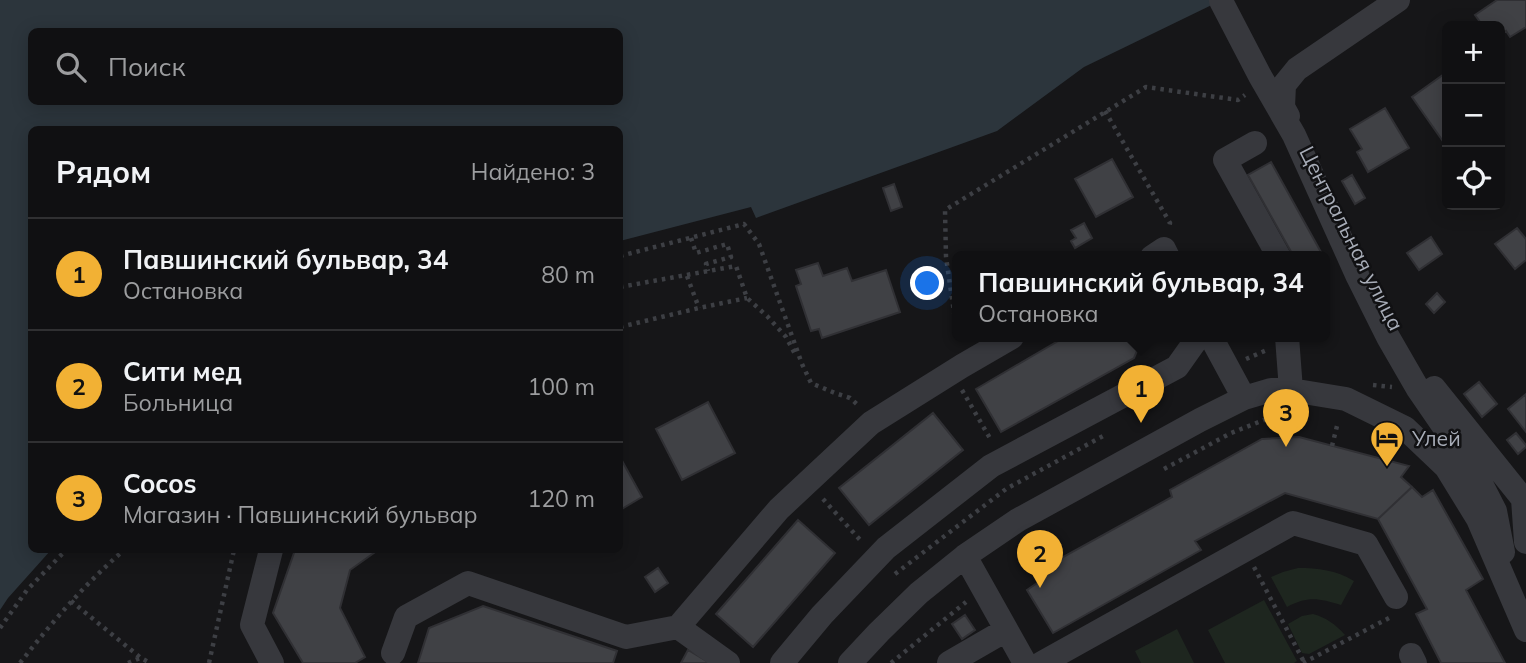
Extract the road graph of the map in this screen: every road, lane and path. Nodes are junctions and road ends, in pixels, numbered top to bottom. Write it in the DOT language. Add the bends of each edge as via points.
graph roads {
  1 [pos="1398,0"];
  2 [pos="1221,1"];
  3 [pos="1250,93"];
  4 [pos="1105,111"];
  5 [pos="1255,143"];
  6 [pos="691,238"];
  7 [pos="1162,251"];
  8 [pos="1276,251"];
  9 [pos="623,255"];
  10 [pos="708,271"];
  11 [pos="687,276"];
  12 [pos="623,287"];
  13 [pos="747,298"];
  14 [pos="952,298"];
  15 [pos="699,308"];
  16 [pos="623,326"];
  17 [pos="1004,342"];
  18 [pos="1193,342"];
  19 [pos="1214,342"];
  20 [pos="1287,342"];
  21 [pos="802,364"];
  22 [pos="952,373"];
  23 [pos="1291,390"];
  24 [pos="1244,398"];
  25 [pos="1301,415"];
  26 [pos="1326,419"];
  27 [pos="1338,422"];
  28 [pos="871,423"];
  29 [pos="1349,426"];
  30 [pos="1332,446"];
  31 [pos="1002,459"];
  32 [pos="1154,474"];
  33 [pos="808,482"];
  34 [pos="1525,499"];
  35 [pos="1526,542"];
  36 [pos="1245,550"];
  37 [pos="63,553"];
  38 [pos="121,553"];
  39 [pos="233,553"];
  40 [pos="270,553"];
  41 [pos="965,556"];
  42 [pos="876,558"];
  43 [pos="983,589"];
  44 [pos="1396,597"];
  45 [pos="71,601"];
  46 [pos="1526,606"];
  47 [pos="678,627"];
  48 [pos="0,628"];
  49 [pos="1006,630"];
  50 [pos="1526,630"];
  51 [pos="393,653"];
  52 [pos="141,658"];
  53 [pos="20,663"];
  54 [pos="128,663"];
  55 [pos="150,663"];
  56 [pos="209,663"];
  57 [pos="272,663"];
  58 [pos="728,663"];
  59 [pos="782,663"];
  60 [pos="850,663"];
  61 [pos="891,663"];
  62 [pos="949,663"];
  63 [pos="1025,663"];
  64 [pos="1042,663"];
  65 [pos="1304,663"];
  1 -- 34 [label="street, Центральная улица" via="1297,69 1284,85 1283,107 1430,383"];
  2 -- 46 [label="street" via="1294,135 1388,337 1495,511 1504,560"];
  3 -- 4 [label="path" via="1238,100 1146,87"];
  4 -- 7 [label="path" via="1170,223"];
  4 -- 14 [label="path" via="945,209"];
  5 -- 8 [label="street" via="1225,160"];
  6 -- 9 [label="path"];
  6 -- 10 [label="path" via="696,253 727,244 731,257 706,264"];
  6 -- 21 [label="path" via="744,224 759,244"];
  10 -- 11 [label="path"];
  10 -- 13 [label="path" via="736,266"];
  11 -- 12 [label="path"];
  11 -- 15 [label="path"];
  13 -- 15 [label="path"];
  13 -- 21 [label="path" via="786,337"];
  15 -- 16 [label="path"];
  17 -- 22 [label="street"];
  18 -- 31 [label="street" via="1177,367"];
  19 -- 24 [label="street"];
  20 -- 23 [label="street"];
  21 -- 28 [label="path" via="811,383 850,398"];
  22 -- 28 [label="street"];
  22 -- 31 [label="path"];
  23 -- 24 [label="street"];
  23 -- 50 [label="street" via="1346,400 1396,423 1446,467 1478,519"];
  24 -- 41 [label="street" via="1067,492"];
  25 -- 32 [label="path" via="1264,420 1231,433"];
  26 -- 27 [label="path"];
  27 -- 29 [label="path"];
  27 -- 30 [label="path"];
  28 -- 33 [label="street"];
  31 -- 42 [label="street"];
  33 -- 42 [label="path"];
  33 -- 47 [label="street" via="779,509"];
  34 -- 35 [label="street"];
  36 -- 44 [label="street" via="1293,523 1366,544"];
  36 -- 64 [label="street"];
  36 -- 65 [label="path"];
  37 -- 48 [label="path" via="27,590"];
  38 -- 45 [label="path"];
  39 -- 56 [label="path"];
  40 -- 57 [label="street" via="252,625"];
  41 -- 43 [label="street"];
  41 -- 60 [label="street" via="919,593"];
  42 -- 59 [label="street"];
  43 -- 49 [label="street"];
  43 -- 61 [label="path"];
  44 -- 65 [label="path" via="1403,611"];
  45 -- 52 [label="path"];
  45 -- 53 [label="path"];
  47 -- 51 [label="street" via="626,637 468,583 406,617"];
  47 -- 58 [label="street"];
  49 -- 62 [label="street"];
  49 -- 63 [label="street"];
  52 -- 54 [label="path"];
  52 -- 55 [label="path"];
}
